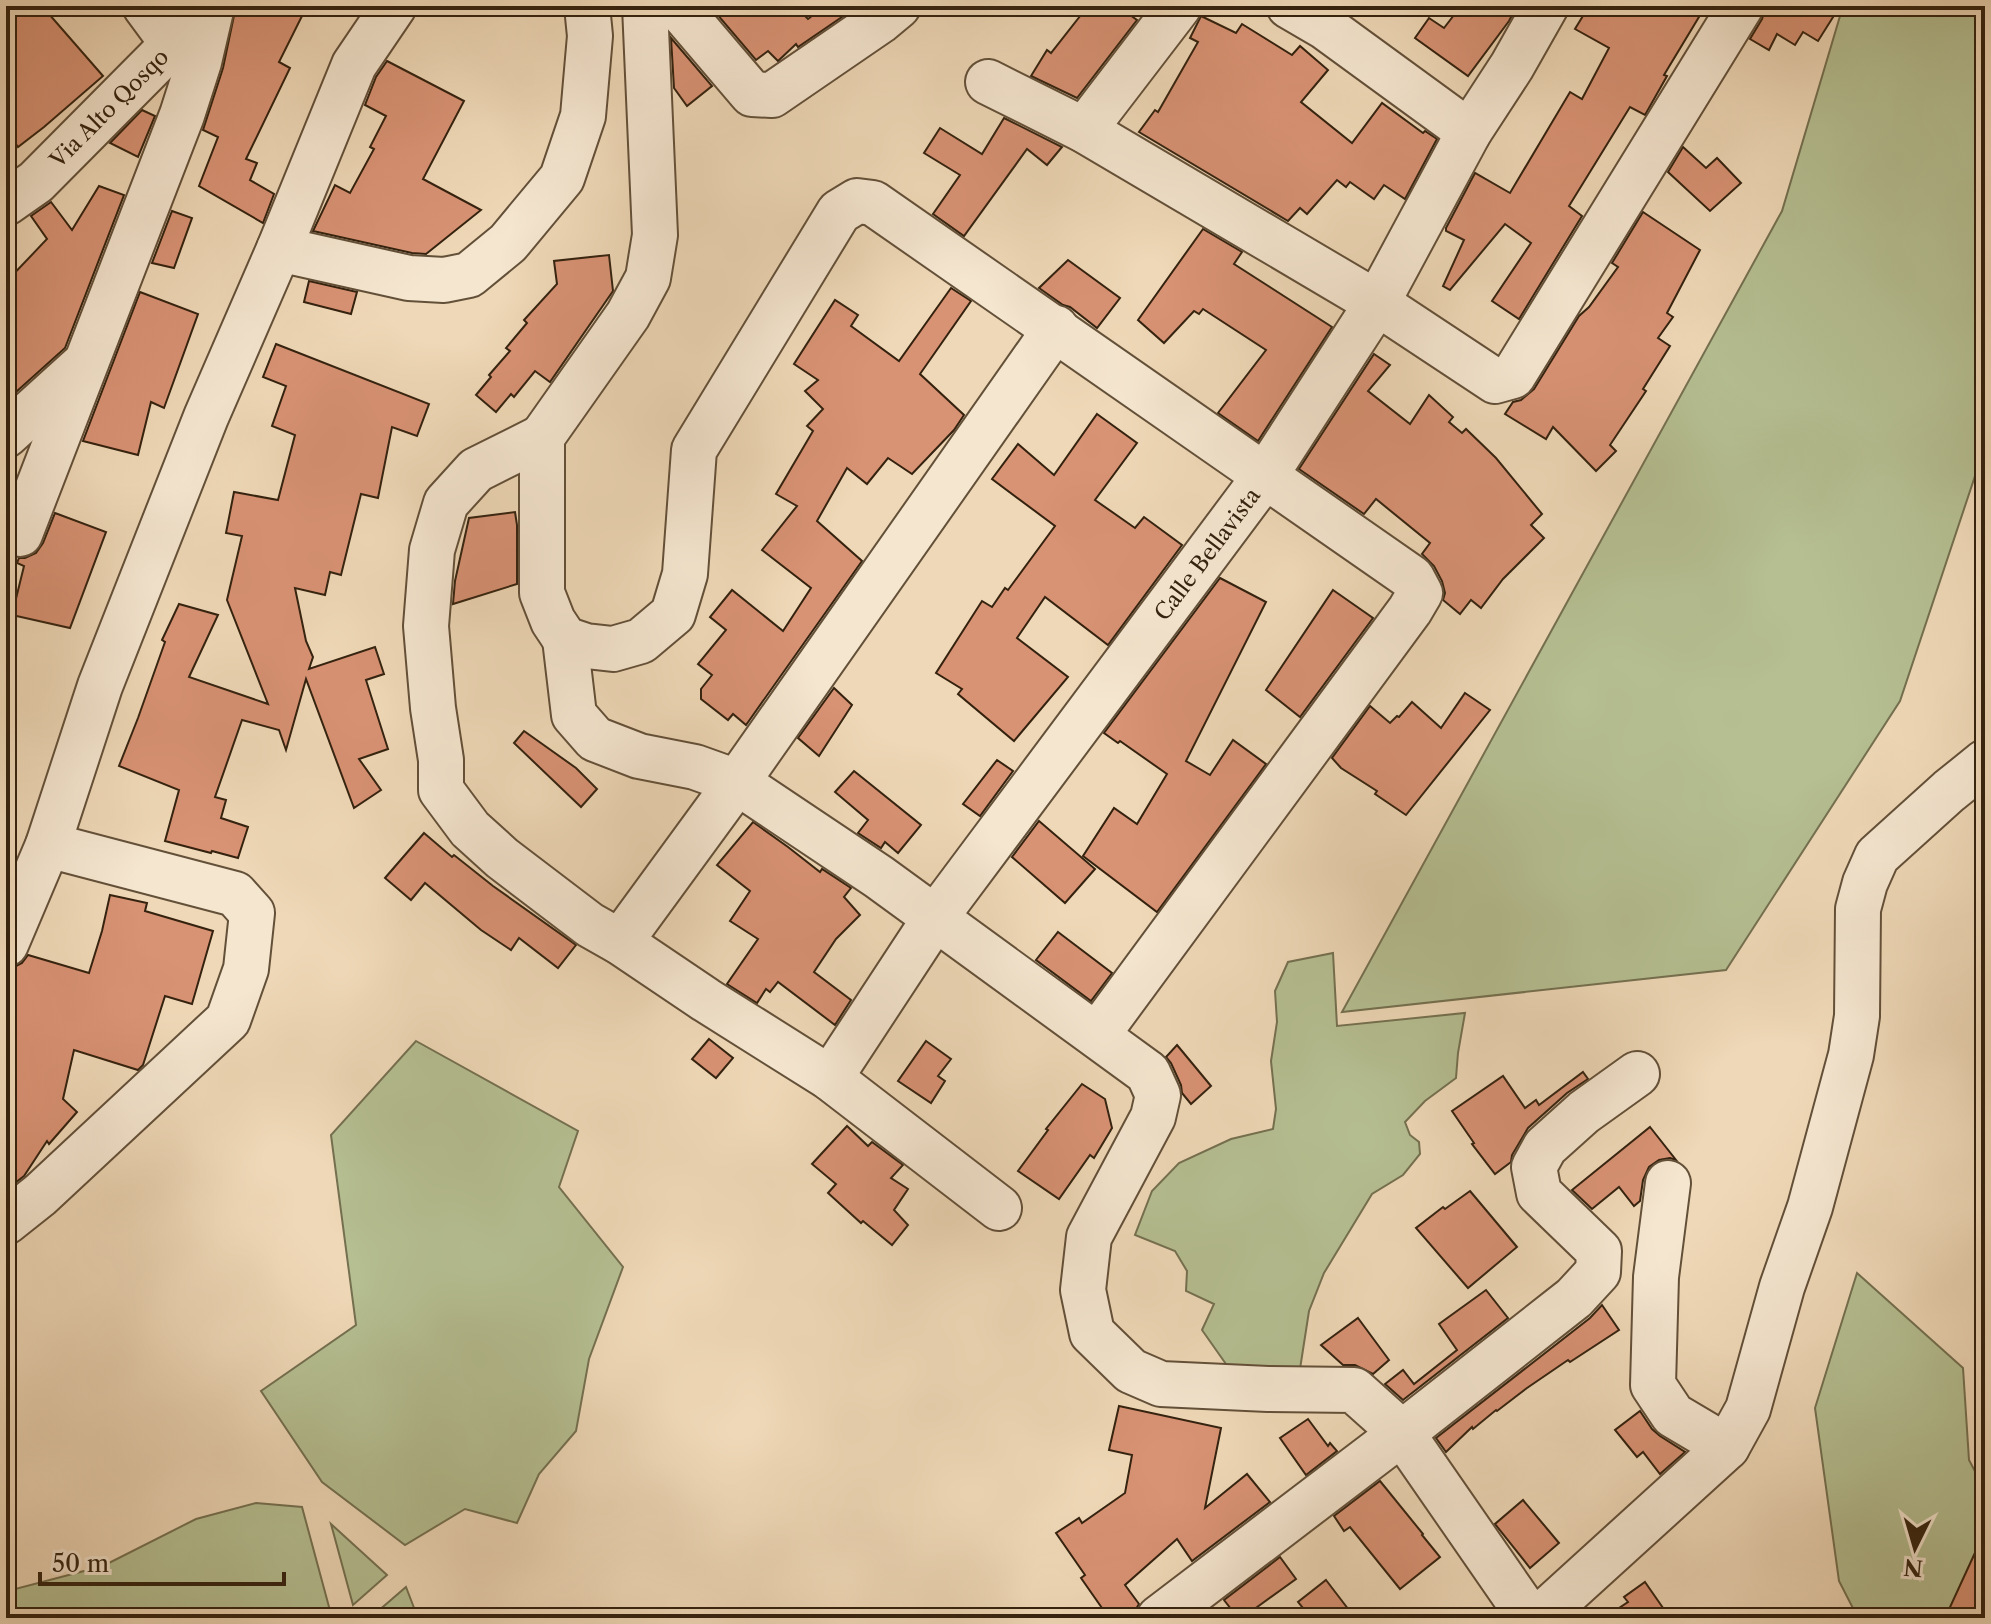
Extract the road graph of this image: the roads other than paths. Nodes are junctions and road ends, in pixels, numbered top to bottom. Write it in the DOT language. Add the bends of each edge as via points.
graph roads {
  1 [pos="145,6"];
  2 [pos="209,6"];
  3 [pos="394,6"];
  4 [pos="587,6"];
  5 [pos="645,6"];
  6 [pos="677,6"];
  7 [pos="898,6"];
  8 [pos="1179,6"];
  9 [pos="1546,6"];
  10 [pos="1741,6"];
  11 [pos="1319,13"];
  12 [pos="173,44"];
  13 [pos="988,82"];
  14 [pos="1084,130"];
  15 [pos="1469,132"];
  16 [pos="6,203"];
  17 [pos="279,249"];
  18 [pos="1377,303"];
  19 [pos="1056,328"];
  20 [pos="89,360"];
  21 [pos="6,435"];
  22 [pos="542,437"];
  23 [pos="1265,476"];
  24 [pos="20,534"];
  25 [pos="565,639"];
  26 [pos="1985,762"];
  27 [pos="737,782"];
  28 [pos="48,845"];
  29 [pos="935,918"];
  30 [pos="620,942"];
  31 [pos="6,944"];
  32 [pos="1097,1035"];
  33 [pos="1637,1074"];
  34 [pos="830,1078"];
  35 [pos="1668,1183"];
  36 [pos="999,1208"];
  37 [pos="6,1222"];
  38 [pos="1402,1433"];
  39 [pos="1727,1447"];
  40 [pos="1159,1618"];
  41 [pos="1530,1618"];
  42 [pos="1539,1618"];
  1 -- 12 [label="street"];
  2 -- 12 [label="street, Via Alto Qosqo"];
  2 -- 20 [label="street" via="182,115"];
  3 -- 17 [label="street" via="354,65"];
  4 -- 17 [label="street" via="590,36 583,116 562,178 508,243 469,275 409,278"];
  5 -- 22 [label="street" via="655,235 648,278"];
  6 -- 7 [label="street" via="752,94 772,95"];
  8 -- 14 [label="street"];
  9 -- 15 [label="street, Calle Bellavista"];
  10 -- 18 [label="street" via="1513,376 1495,381"];
  11 -- 15 [label="street"];
  12 -- 16 [label="street, Via Alto Qosqo" via="36,182"];
  13 -- 14 [label="street"];
  14 -- 18 [label="street"];
  15 -- 18 [label="street, Calle Bellavista"];
  17 -- 28 [label="street" via="100,686"];
  18 -- 23 [label="street, Calle Bellavista"];
  19 -- 23 [label="street"];
  19 -- 25 [label="street" via="873,203 857,201 839,212 694,450 685,574 673,614 641,641 613,649"];
  19 -- 27 [label="street"];
  20 -- 21 [label="street"];
  20 -- 24 [label="street"];
  22 -- 25 [label="street" via="542,593"];
  22 -- 30 [label="street" via="476,470 446,503 432,550 426,626 441,790 470,829 502,858"];
  23 -- 29 [label="street, Calle Bellavista"];
  23 -- 32 [label="street" via="1412,578 1420,593"];
  25 -- 27 [label="street" via="574,715 595,739"];
  26 -- 39 [label="street" via="1877,856 1865,883 1858,909 1857,1016 1851,1055 1748,1409"];
  27 -- 29 [label="street"];
  27 -- 30 [label="street"];
  28 -- 31 [label="street"];
  28 -- 37 [label="street" via="235,894 252,913 251,938 228,1020"];
  29 -- 32 [label="street"];
  29 -- 34 [label="street, Calle Bellavista"];
  30 -- 34 [label="street"];
  32 -- 38 [label="street" via="1148,1073 1158,1095 1153,1117 1089,1237 1083,1290 1092,1333 1131,1371 1161,1384 1354,1390"];
  33 -- 38 [label="street" via="1564,1129 1534,1167 1539,1193 1599,1251 1598,1272 1574,1298"];
  34 -- 36 [label="street"];
  35 -- 39 [label="street" via="1656,1277 1653,1385 1673,1415"];
  38 -- 40 [label="street"];
  38 -- 41 [label="street"];
  39 -- 42 [label="street"];
}
